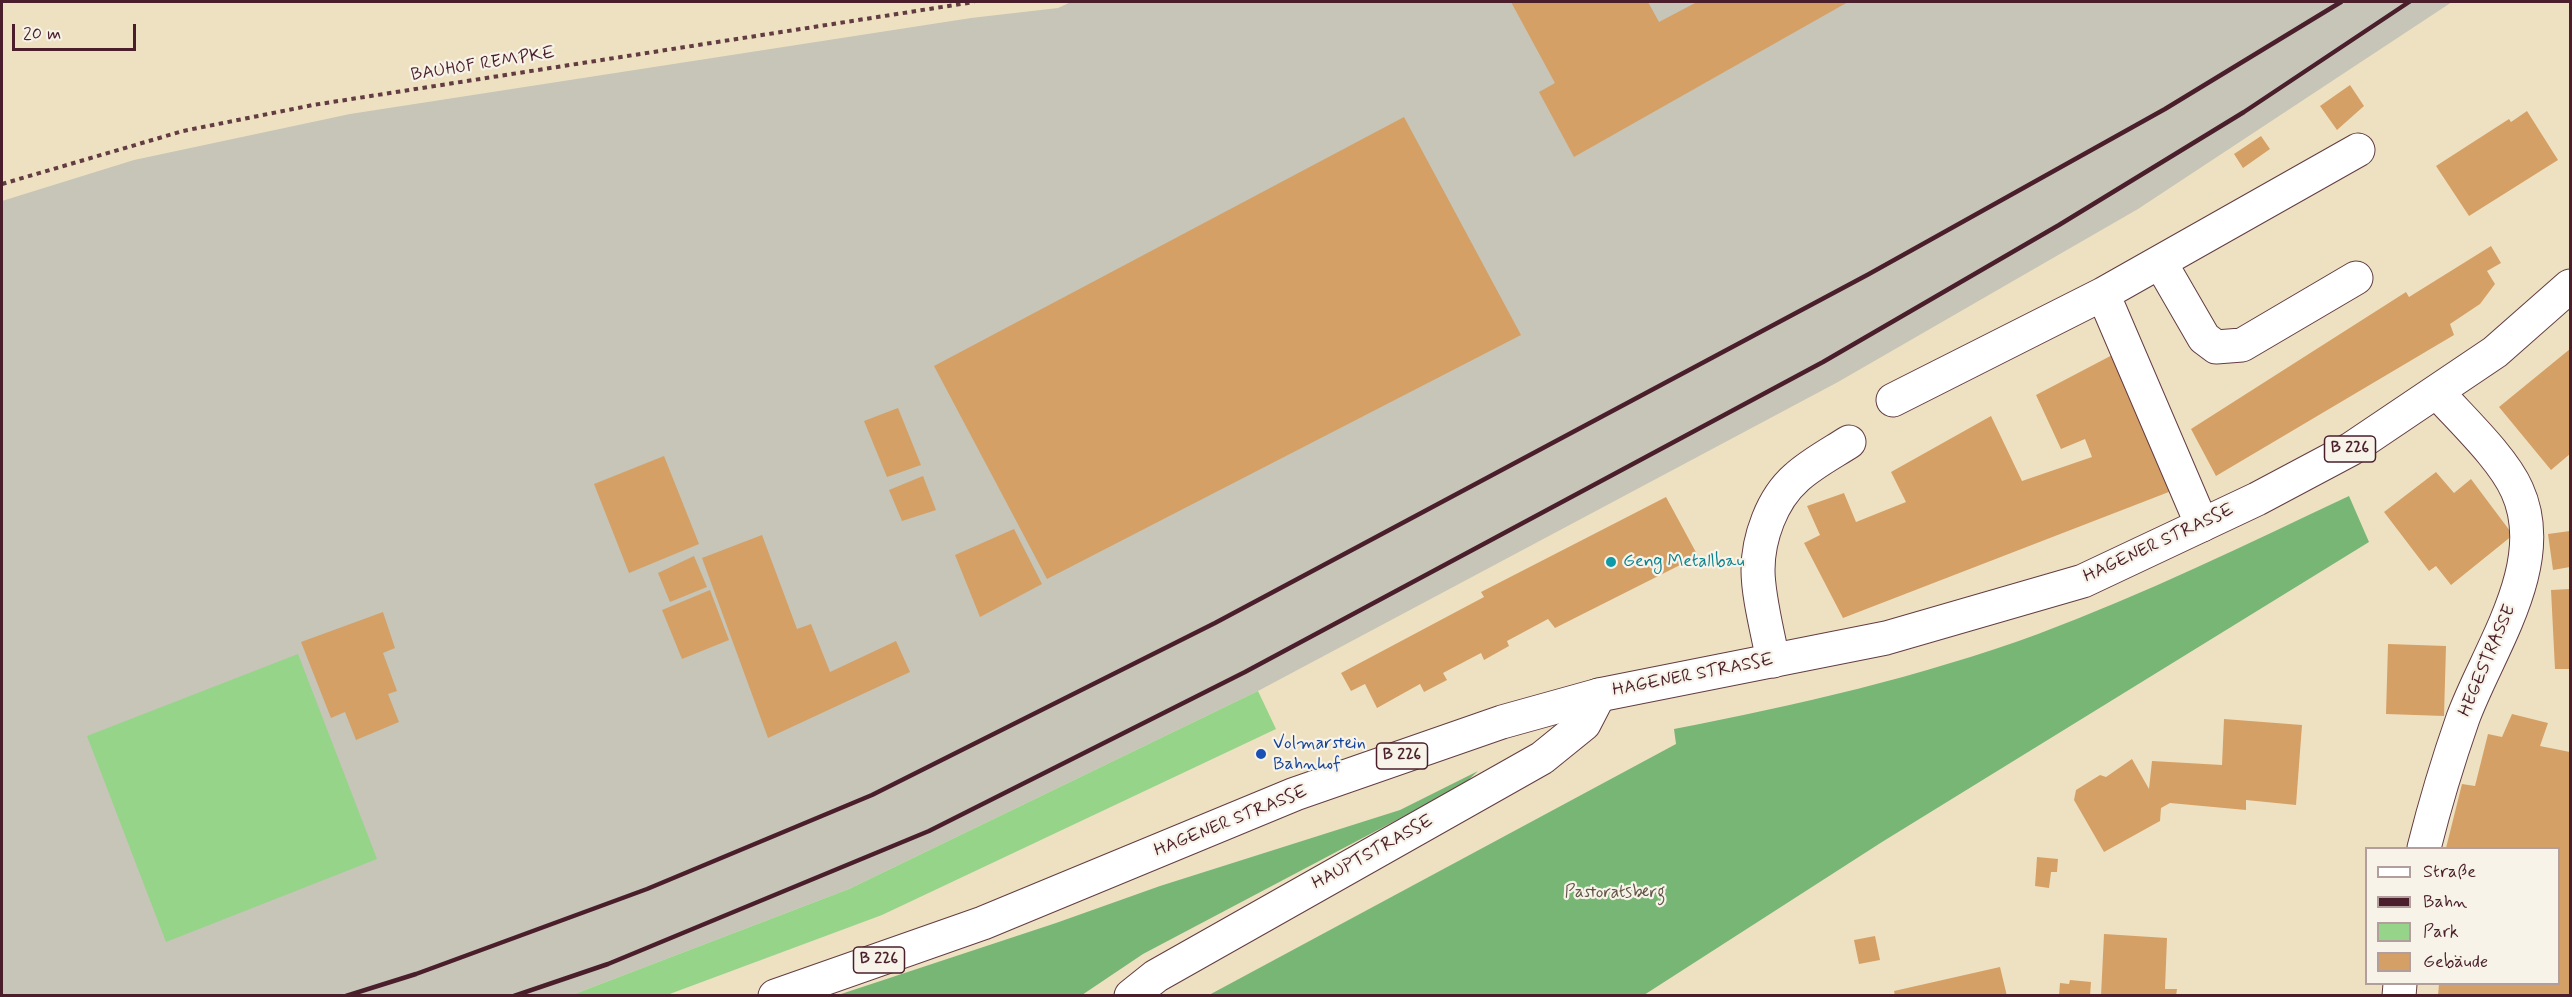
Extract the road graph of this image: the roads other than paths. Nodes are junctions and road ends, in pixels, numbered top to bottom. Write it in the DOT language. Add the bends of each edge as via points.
graph roads {
  1 [pos="2358,150"];
  2 [pos="2160,262"];
  3 [pos="2356,278"];
  4 [pos="2571,286"];
  5 [pos="2103,294"];
  6 [pos="2437,392"];
  7 [pos="1893,400"];
  8 [pos="1849,442"];
  9 [pos="2202,525"];
  10 [pos="1773,661"];
  11 [pos="1599,695"];
  12 [pos="2425,847"];
  13 [pos="775,996"];
  14 [pos="1131,996"];
  1 -- 2 [label="main road"];
  2 -- 3 [label="main road" via="2204,338 2216,347 2242,345"];
  2 -- 5 [label="main road"];
  4 -- 6 [label="main road, HAGENER STRASSE / B 226" via="2494,352"];
  5 -- 7 [label="main road"];
  5 -- 9 [label="main road"];
  6 -- 9 [label="main road, HAGENER STRASSE / B 226" via="2351,449"];
  6 -- 12 [label="main road, HEGESTRASSE" via="2497,460 2517,489 2527,517 2529,539 2512,608 2464,716"];
  8 -- 10 [label="main road" via="1796,478 1782,493 1762,538 1758,570"];
  9 -- 10 [label="main road, HAGENER STRASSE / B 226" via="2083,581 1886,638"];
  10 -- 11 [label="main road, HAGENER STRASSE / B 226"];
  11 -- 13 [label="main road, HAGENER STRASSE / B 226" via="1502,722 1295,794 983,923"];
  11 -- 14 [label="main road, HAUPTSTRASSE" via="1584,724 1542,758 1167,970"];
}
